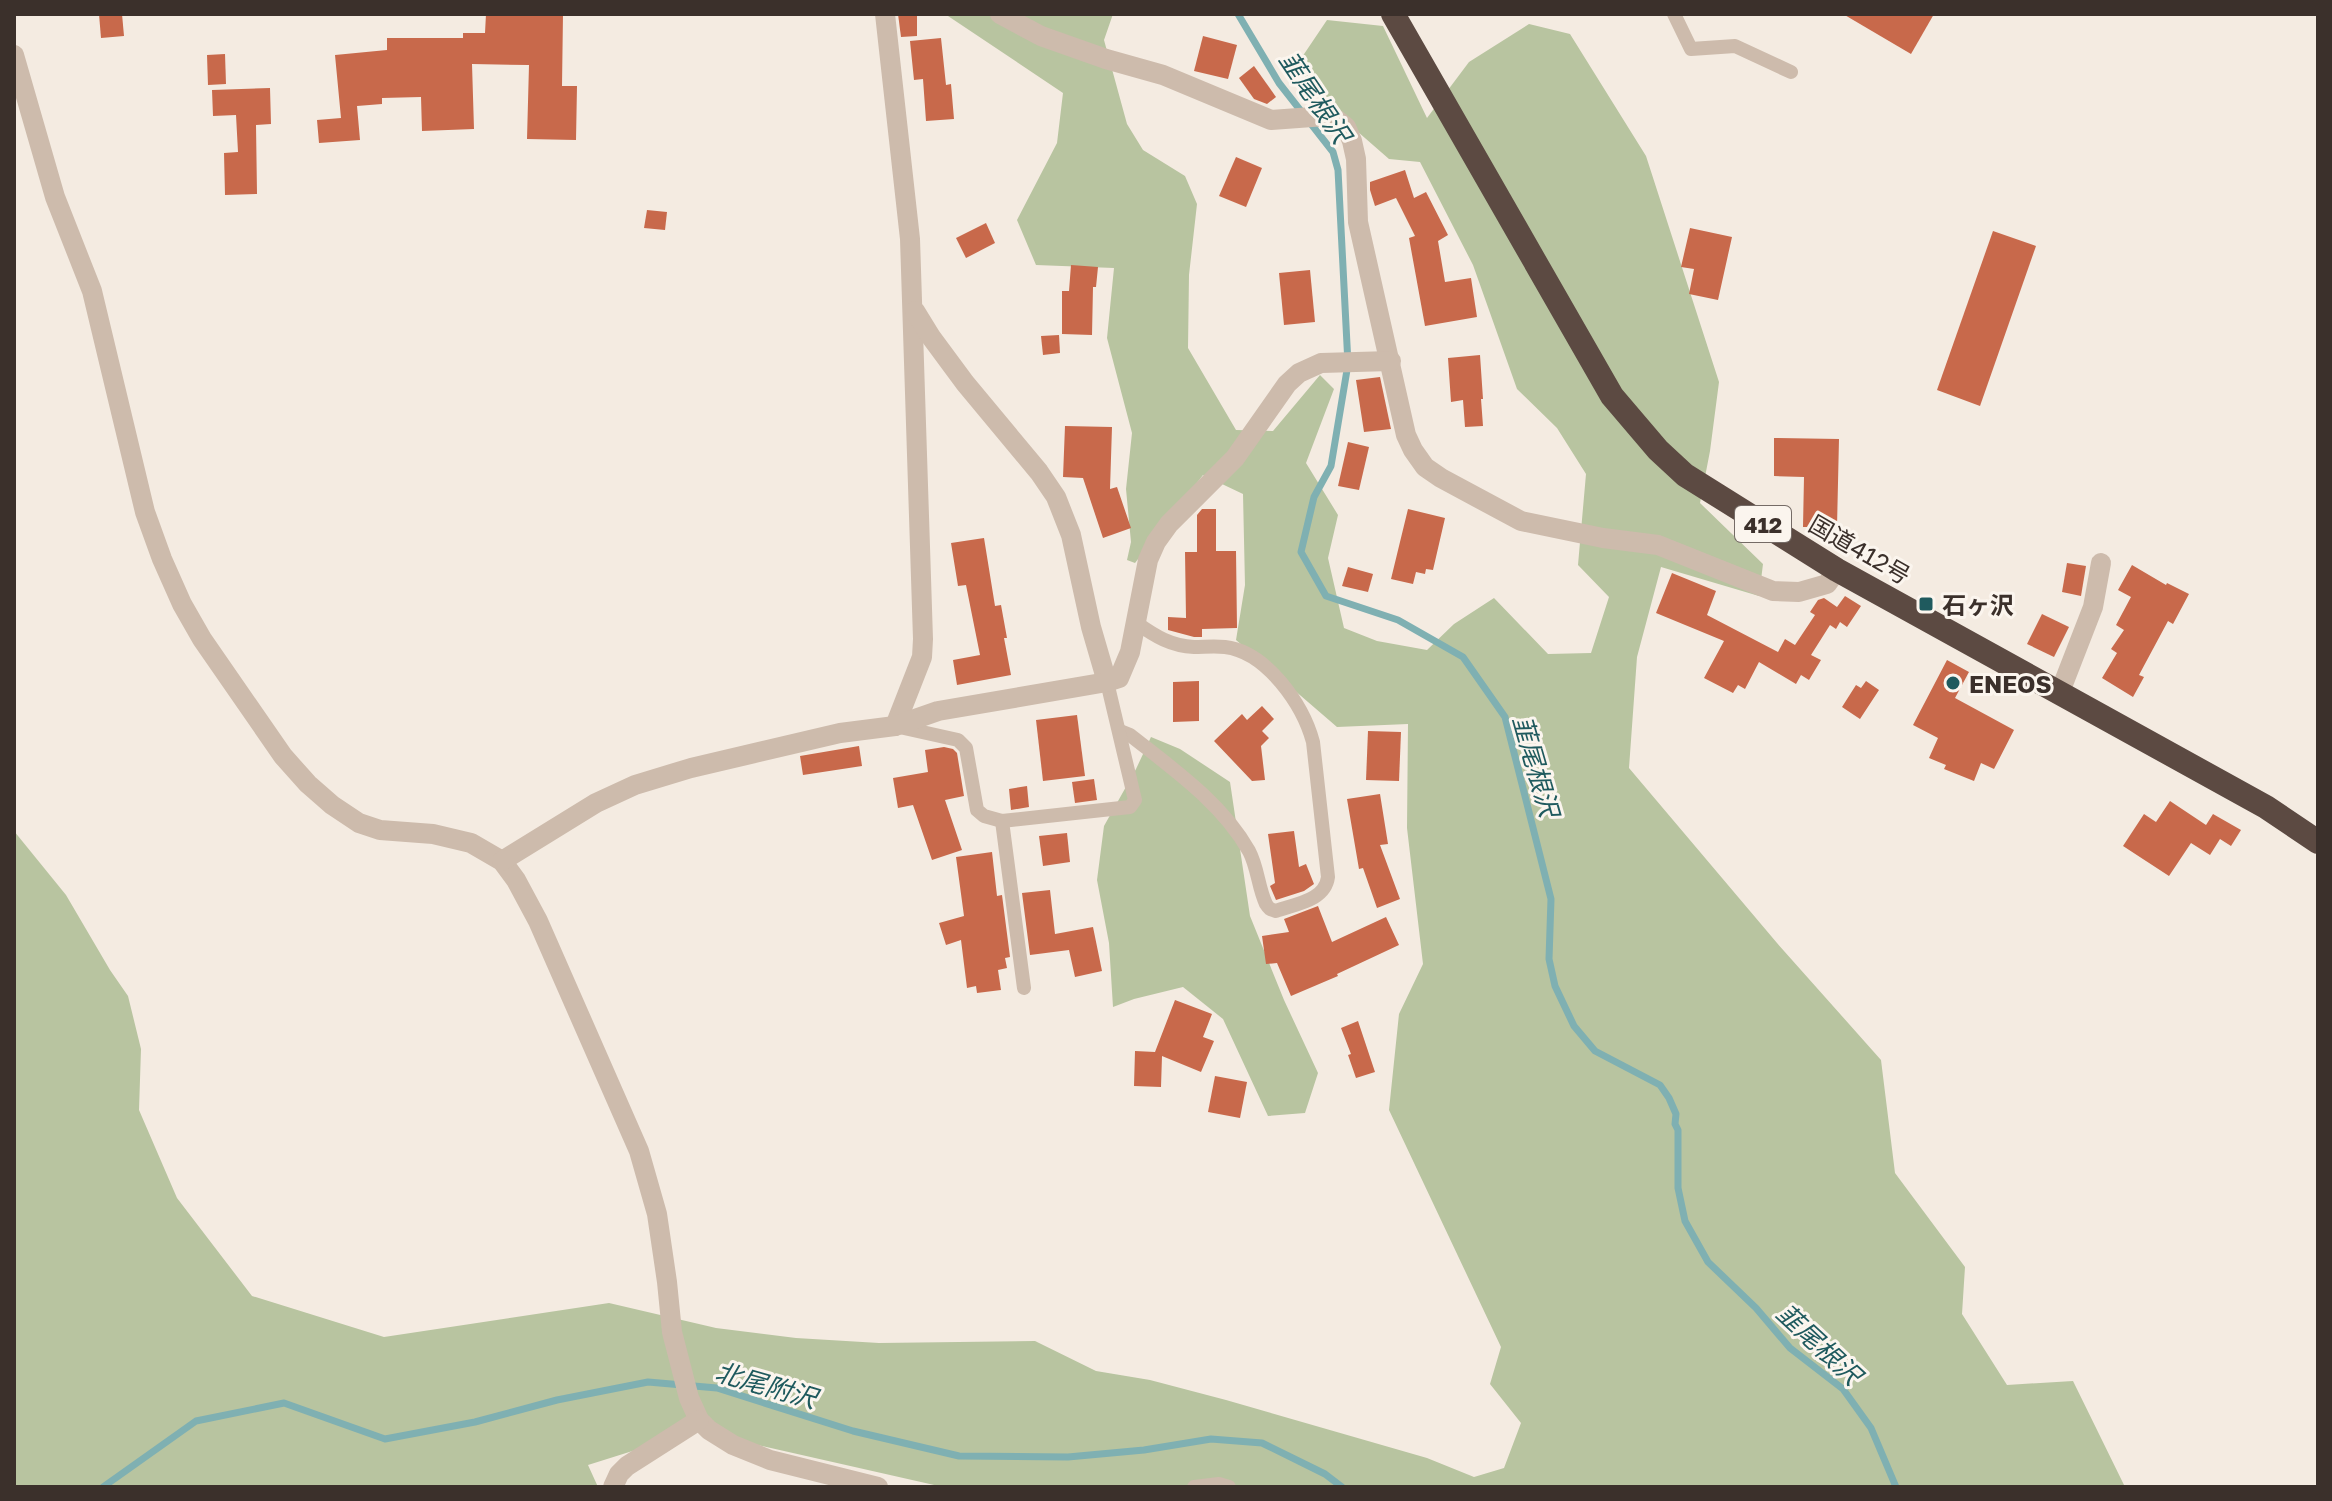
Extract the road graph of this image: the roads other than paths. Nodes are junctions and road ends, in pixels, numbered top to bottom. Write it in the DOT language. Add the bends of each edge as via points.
graph roads {
  1 [pos="885,14"];
  2 [pos="1000,14"];
  3 [pos="1393,14"];
  4 [pos="1674,14"];
  5 [pos="14,55"];
  6 [pos="1791,72"];
  7 [pos="913,308"];
  8 [pos="1391,361"];
  9 [pos="2101,563"];
  10 [pos="1837,570"];
  11 [pos="1138,624"];
  12 [pos="1107,682"];
  13 [pos="2060,692"];
  14 [pos="895,726"];
  15 [pos="1120,731"];
  16 [pos="1002,821"];
  17 [pos="2318,842"];
  18 [pos="502,861"];
  19 [pos="1024,988"];
  20 [pos="699,1420"];
  21 [pos="613,1487"];
  22 [pos="878,1487"];
  23 [pos="1194,1487"];
  24 [pos="1229,1487"];
  1 -- 7 [label="street"];
  2 -- 8 [label="street" via="1041,36 1163,75 1271,120 1326,116 1346,127 1356,159 1358,222"];
  3 -- 10 [label="highway, 国道412号 / 412" via="1612,396 1685,475"];
  4 -- 6 [label="lane" via="1691,49 1735,46"];
  5 -- 18 [label="street" via="55,197 92,291 145,512 202,639 283,756 332,805 380,830 454,838"];
  7 -- 12 [label="street" via="965,383 1039,472 1063,512"];
  7 -- 14 [label="street" via="923,639 922,657"];
  8 -- 10 [label="street" via="1406,435 1425,467 1507,515 1658,545 1773,591 1799,592 1827,584"];
  8 -- 11 [label="street" via="1333,361 1310,367 1287,384 1235,458 1156,542"];
  9 -- 13 [label="street" via="2093,607"];
  10 -- 13 [label="highway, 国道412号 / 412"];
  11 -- 12 [label="street" via="1119,678"];
  11 -- 15 [label="lane" via="1176,645 1236,650 1270,670 1286,690 1307,721 1313,742 1327,886 1316,898 1270,909 1256,865 1234,828 1199,791"];
  12 -- 14 [label="street" via="938,711"];
  12 -- 15 [label="lane"];
  13 -- 17 [label="highway, 国道412号 / 412" via="2266,807"];
  14 -- 16 [label="lane" via="958,740 966,748 977,810"];
  14 -- 18 [label="street" via="746,754 635,785"];
  15 -- 16 [label="lane" via="1135,800 1130,807"];
  16 -- 19 [label="lane"];
  18 -- 20 [label="street" via="538,921 639,1151 657,1214 672,1332"];
  20 -- 21 [label="street" via="627,1466"];
  20 -- 22 [label="street" via="733,1445 770,1460"];
  23 -- 24 [label="lane"];
}
